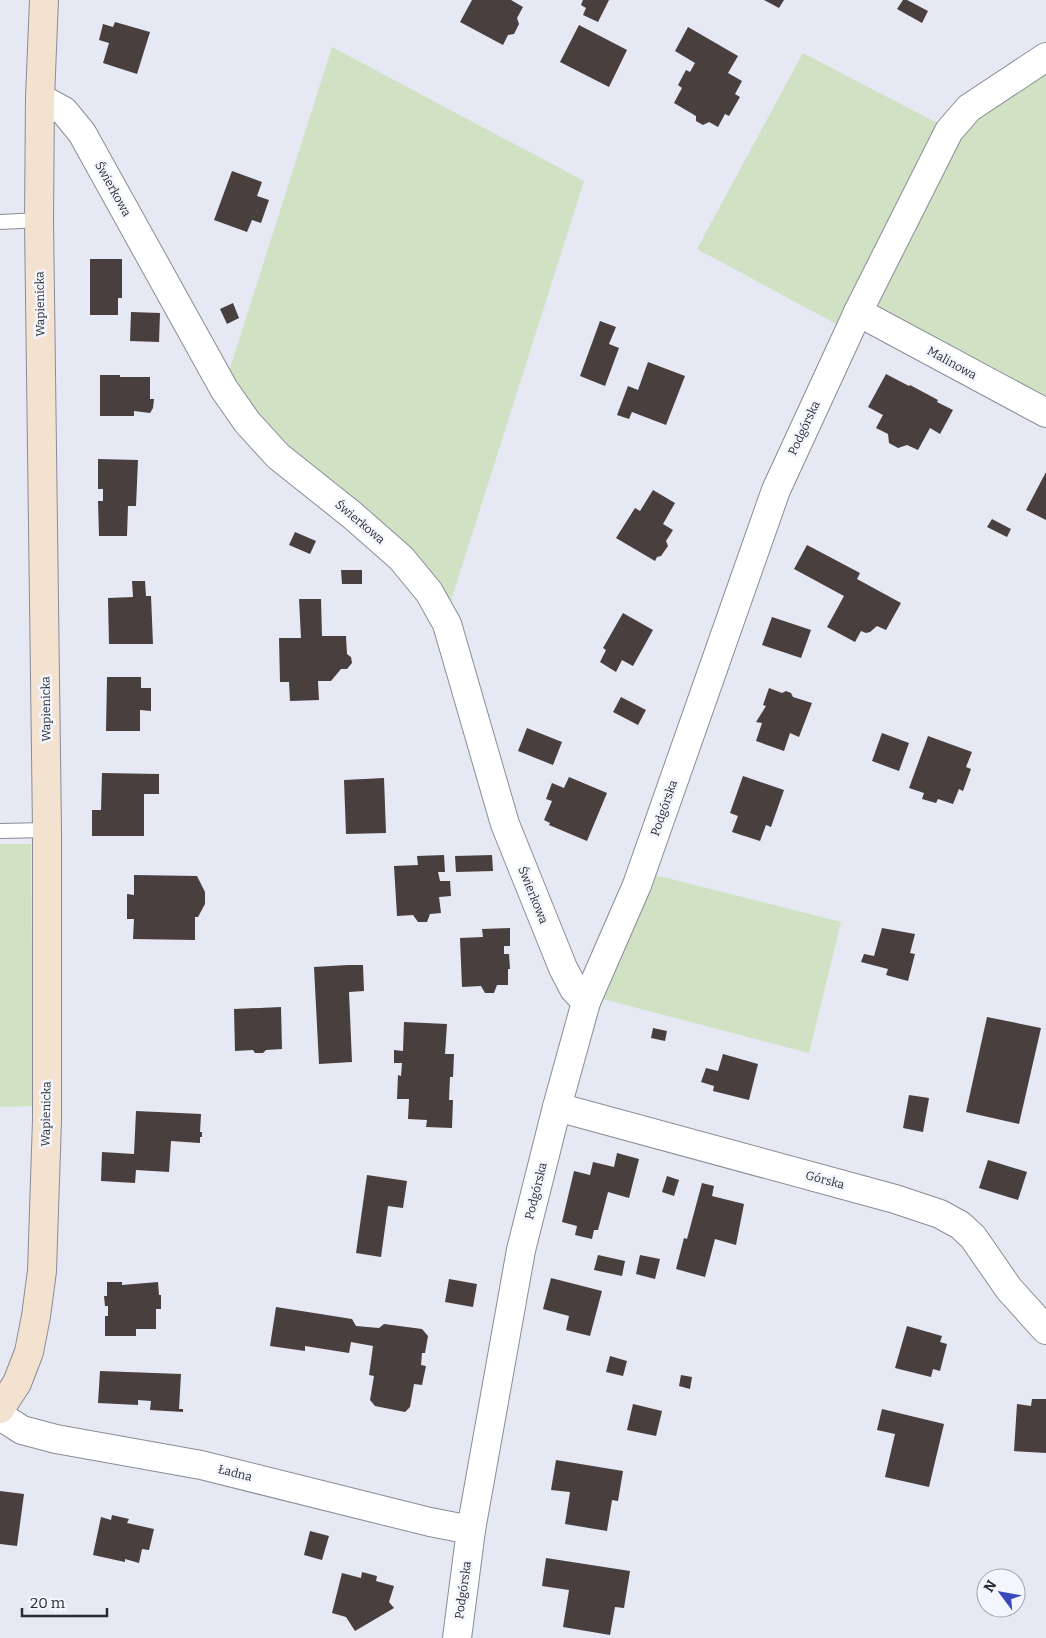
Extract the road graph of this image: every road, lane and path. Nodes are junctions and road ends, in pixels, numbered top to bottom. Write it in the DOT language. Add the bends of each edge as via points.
graph roads {
  1 [pos="44,0"];
  2 [pos="1046,57"];
  3 [pos="40,98"];
  4 [pos="39,220"];
  5 [pos="0,222"];
  6 [pos="858,312"];
  7 [pos="1046,414"];
  8 [pos="47,830"];
  9 [pos="0,831"];
  10 [pos="586,1002"];
  11 [pos="557,1107"];
  12 [pos="1046,1330"];
  13 [pos="0,1409"];
  14 [pos="0,1416"];
  15 [pos="471,1530"];
  16 [pos="457,1638"];
  1 -- 3 [label="street, Wapienicka"];
  2 -- 6 [label="street, Podgórska" via="969,108 949,131"];
  3 -- 4 [label="street, Wapienicka"];
  3 -- 10 [label="street, Świerkowa" via="64,111 82,133 224,389 247,422 278,456 401,558 429,592 447,624 505,824 562,968"];
  4 -- 5 [label="lane"];
  4 -- 8 [label="street, Wapienicka"];
  6 -- 7 [label="street, Malinowa"];
  6 -- 10 [label="street, Podgórska" via="776,490 637,885"];
  8 -- 9 [label="lane"];
  8 -- 13 [label="street, Wapienicka" via="47,1120 42,1271 29,1352 17,1383"];
  10 -- 11 [label="street, Podgórska"];
  11 -- 12 [label="street, Górska" via="940,1214 973,1237 1009,1289"];
  11 -- 15 [label="street, Podgórska" via="521,1250"];
  14 -- 15 [label="street, Ładna" via="22,1430 56,1439 200,1465"];
  15 -- 16 [label="street, Podgórska"];
}
